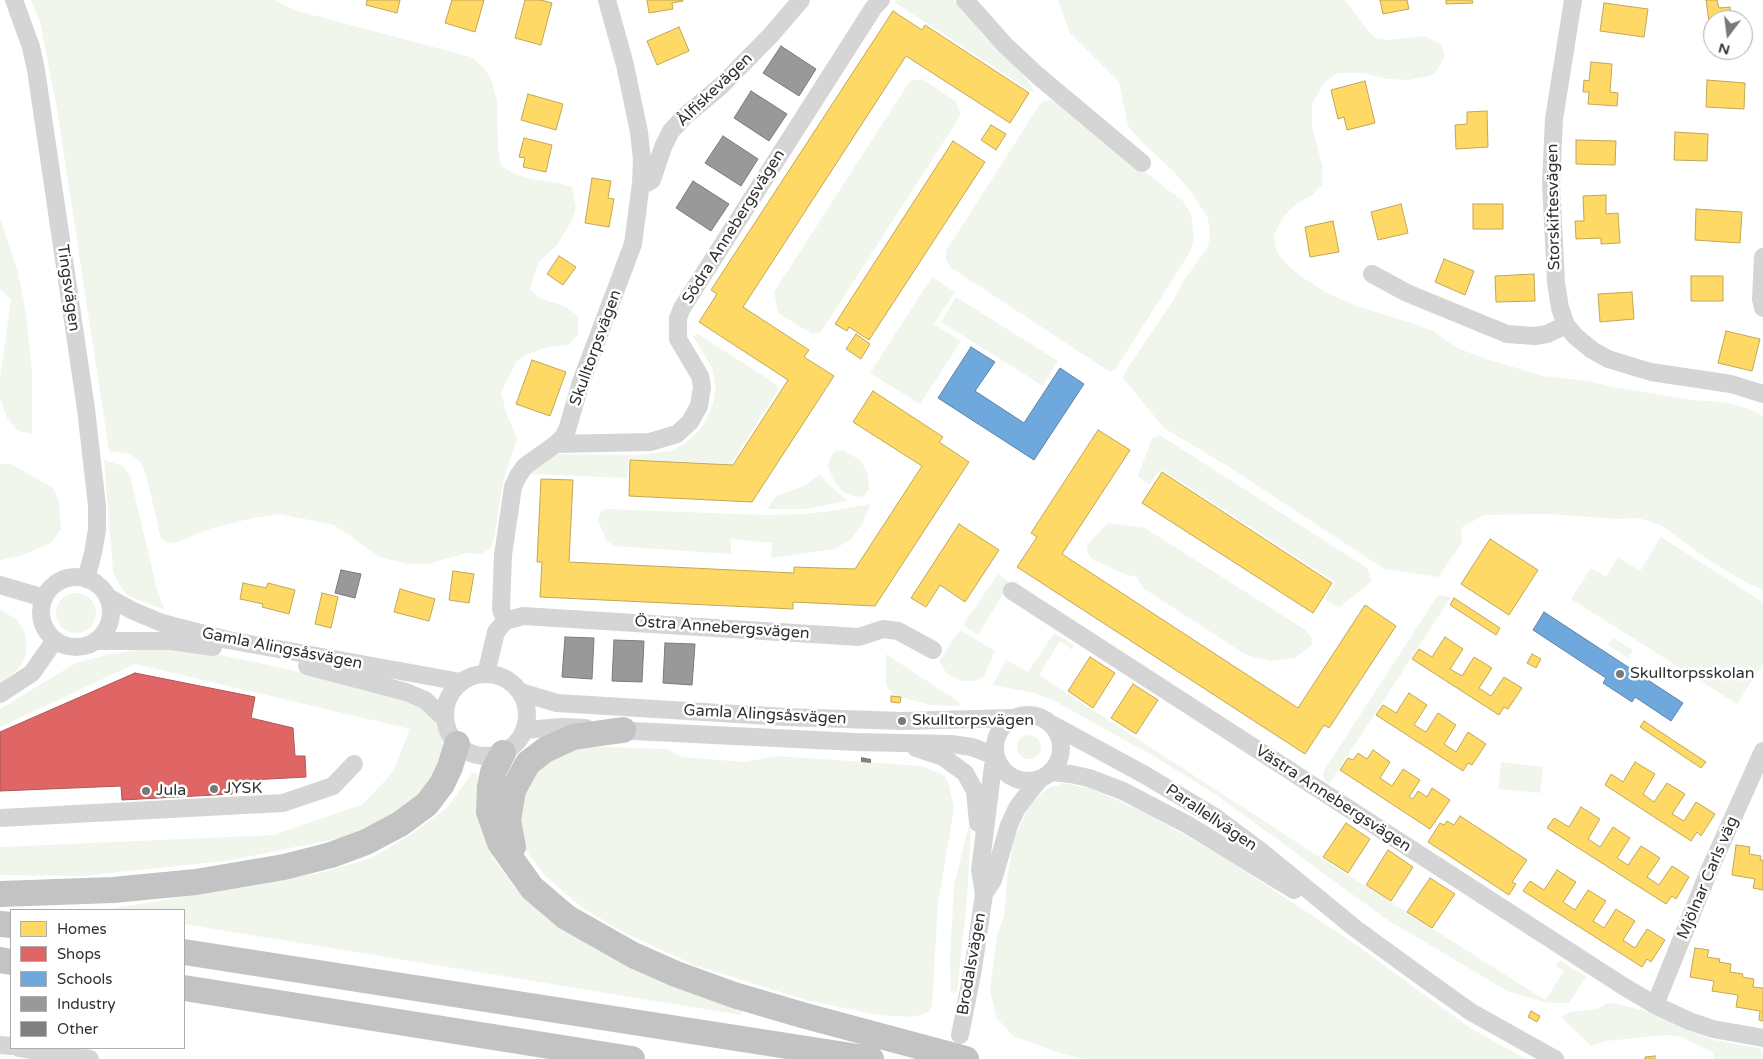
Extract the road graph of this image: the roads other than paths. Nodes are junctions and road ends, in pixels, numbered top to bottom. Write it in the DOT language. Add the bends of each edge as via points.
graph roads {
  1 [pos="14,0"];
  2 [pos="607,0"];
  3 [pos="801,0"];
  4 [pos="881,0"];
  5 [pos="965,0"];
  6 [pos="1573,0"];
  7 [pos="1142,163"];
  8 [pos="641,183"];
  9 [pos="1763,257"];
  10 [pos="1372,274"];
  11 [pos="1763,308"];
  12 [pos="1566,325"];
  13 [pos="1763,394"];
  14 [pos="556,444"];
  15 [pos="86,579"];
  16 [pos="0,586"];
  17 [pos="1012,591"];
  18 [pos="108,597"];
  19 [pos="44,598"];
  20 [pos="505,622"];
  21 [pos="55,640"];
  22 [pos="98,640"];
  23 [pos="932,650"];
  24 [pos="486,674"];
  25 [pos="461,682"];
  26 [pos="520,692"];
  27 [pos="0,694"];
  28 [pos="444,718"];
  29 [pos="1012,718"];
  30 [pos="1053,725"];
  31 [pos="524,730"];
  32 [pos="623,730"];
  33 [pos="880,742"];
  34 [pos="457,744"];
  35 [pos="1763,751"];
  36 [pos="503,752"];
  37 [pos="996,757"];
  38 [pos="354,764"];
  39 [pos="1046,775"];
  40 [pos="0,818"];
  41 [pos="982,854"];
  42 [pos="511,860"];
  43 [pos="0,894"];
  44 [pos="984,894"];
  45 [pos="1356,928"];
  46 [pos="185,952"];
  47 [pos="185,988"];
  48 [pos="1655,1005"];
  49 [pos="444,1029"];
  50 [pos="1763,1038"];
  51 [pos="963,1047"];
  52 [pos="25,1049"];
  53 [pos="90,1059"];
  54 [pos="530,1059"];
  55 [pos="632,1059"];
  56 [pos="871,1059"];
  57 [pos="1554,1059"];
  1 -- 15 [label="street, Tingsvägen" via="36,70 86,410 97,506 93,553"];
  2 -- 8 [label="street, Skulltorpsvägen" via="639,132"];
  3 -- 8 [label="street, Ålfiskevägen" via="721,86 671,131 652,180"];
  4 -- 14 [label="street, Södra Annebergsvägen" via="682,308 678,318 678,339 700,376 702,387 699,406 690,422 677,434 650,442"];
  5 -- 7 [label="street" via="1037,76"];
  6 -- 12 [label="street, Storskiftesvägen" via="1554,119 1551,183 1556,282"];
  8 -- 14 [label="street, Skulltorpsvägen" via="633,244 581,382 567,430"];
  9 -- 11 [label="street"];
  10 -- 12 [label="street" via="1407,293 1507,334 1535,336"];
  12 -- 13 [label="street" via="1592,350 1608,359 1651,372 1731,384"];
  14 -- 20 [label="street, Skulltorpsvägen" via="525,466 513,487 504,555 501,609"];
  15 -- 18 [label="street" via="103,589"];
  15 -- 19 [label="street" via="62,581"];
  16 -- 19 [label="street"];
  17 -- 48 [label="street, Västra Annebergsvägen"];
  18 -- 22 [label="street" via="111,621"];
  18 -- 25 [label="street, Gamla Alingsåsvägen" via="162,623 228,640"];
  19 -- 21 [label="street" via="42,621"];
  20 -- 23 [label="street, Östra Annebergsvägen" via="523,616 859,637 883,628 898,631"];
  20 -- 24 [label="street" via="496,632"];
  21 -- 22 [label="street" via="76,648"];
  21 -- 27 [label="street" via="32,673"];
  22 -- 28 [label="street, Gamla Alingsåsvägen" via="171,641 326,670 406,692 425,700"];
  24 -- 25 [label="street"];
  24 -- 26 [label="street" via="505,679"];
  25 -- 28 [label="street" via="448,698"];
  26 -- 29 [label="street, Gamla Alingsåsvägen" via="557,702 776,717 902,721"];
  26 -- 31 [label="street" via="527,710"];
  28 -- 34 [label="street" via="448,732"];
  29 -- 30 [label="street" via="1032,714"];
  29 -- 37 [label="street" via="998,732 994,746"];
  30 -- 39 [label="street" via="1061,749 1059,760"];
  30 -- 45 [label="street, Parallellvägen" via="1215,817"];
  31 -- 32 [label="street, Gamla Alingsåsvägen" via="563,727"];
  31 -- 36 [label="street" via="516,743"];
  32 -- 33 [label="street, Gamla Alingsåsvägen"];
  32 -- 42 [label="highway" via="573,737 545,750 528,763 513,790 508,820 514,844"];
  33 -- 37 [label="street, Gamla Alingsåsvägen" via="951,744 972,747"];
  33 -- 41 [label="street, Brodalsvägen" via="927,751 965,773 975,792"];
  34 -- 36 [label="street" via="479,756"];
  34 -- 43 [label="highway" via="442,784 427,804 366,842 331,855 284,867 196,882 113,890"];
  35 -- 48 [label="street, Mjölnar Carls väg" via="1709,871"];
  36 -- 42 [label="highway" via="492,772 489,812"];
  37 -- 39 [label="street" via="1003,770 1016,779 1031,781"];
  37 -- 41 [label="street, Brodalsvägen"];
  38 -- 40 [label="street" via="332,786 283,803"];
  39 -- 44 [label="street, Brodalsvägen" via="1029,792 1013,817 993,880"];
  39 -- 45 [label="street, Parallellvägen" via="1071,774 1123,791 1188,825"];
  41 -- 44 [label="street, Brodalsvägen" via="980,870"];
  42 -- 51 [label="highway" via="532,888 566,917 633,955 676,974 802,1015"];
  44 -- 51 [label="street, Brodalsvägen"];
  45 -- 57 [label="street, Parallellvägen" via="1471,1012"];
  46 -- 56 [label="highway"];
  47 -- 49 [label="highway"];
  48 -- 50 [label="street, Västra Annebergsvägen" via="1713,1029"];
  49 -- 54 [label="highway"];
  49 -- 55 [label="highway"];
  52 -- 53 [label="street"];
}
